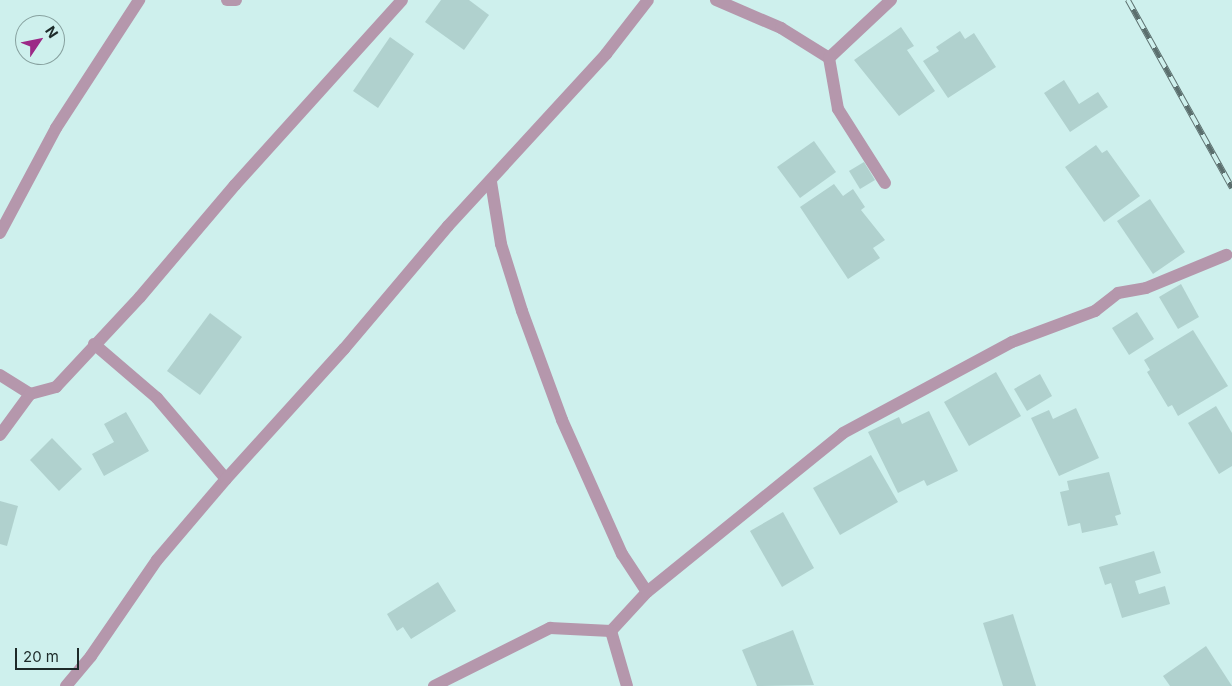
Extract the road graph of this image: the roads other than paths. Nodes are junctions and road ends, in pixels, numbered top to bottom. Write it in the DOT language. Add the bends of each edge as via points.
graph roads {
  1 [pos="139,0"];
  2 [pos="227,0"];
  3 [pos="236,0"];
  4 [pos="402,0"];
  5 [pos="648,0"];
  6 [pos="716,0"];
  7 [pos="891,0"];
  8 [pos="829,58"];
  9 [pos="491,182"];
  10 [pos="885,183"];
  11 [pos="0,233"];
  12 [pos="1226,255"];
  13 [pos="94,344"];
  14 [pos="0,375"];
  15 [pos="30,394"];
  16 [pos="0,435"];
  17 [pos="226,479"];
  18 [pos="647,592"];
  19 [pos="611,631"];
  20 [pos="66,686"];
  21 [pos="434,686"];
  22 [pos="627,686"];
  1 -- 11 [label="street" via="56,128"];
  2 -- 3 [label="street"];
  4 -- 13 [label="street"];
  5 -- 9 [label="street" via="606,54 516,150"];
  6 -- 8 [label="street" via="781,28"];
  7 -- 8 [label="street"];
  8 -- 10 [label="street" via="838,109"];
  9 -- 17 [label="street" via="448,226 344,349"];
  9 -- 18 [label="street" via="501,244 562,420 622,554"];
  12 -- 18 [label="street" via="1146,288 1118,293 1095,311 1012,342 843,433"];
  13 -- 15 [label="street" via="56,387"];
  13 -- 17 [label="street" via="157,398"];
  14 -- 15 [label="street"];
  15 -- 16 [label="street"];
  17 -- 20 [label="street" via="157,560 91,656"];
  18 -- 19 [label="street"];
  19 -- 21 [label="street" via="550,628"];
  19 -- 22 [label="street"];
}
